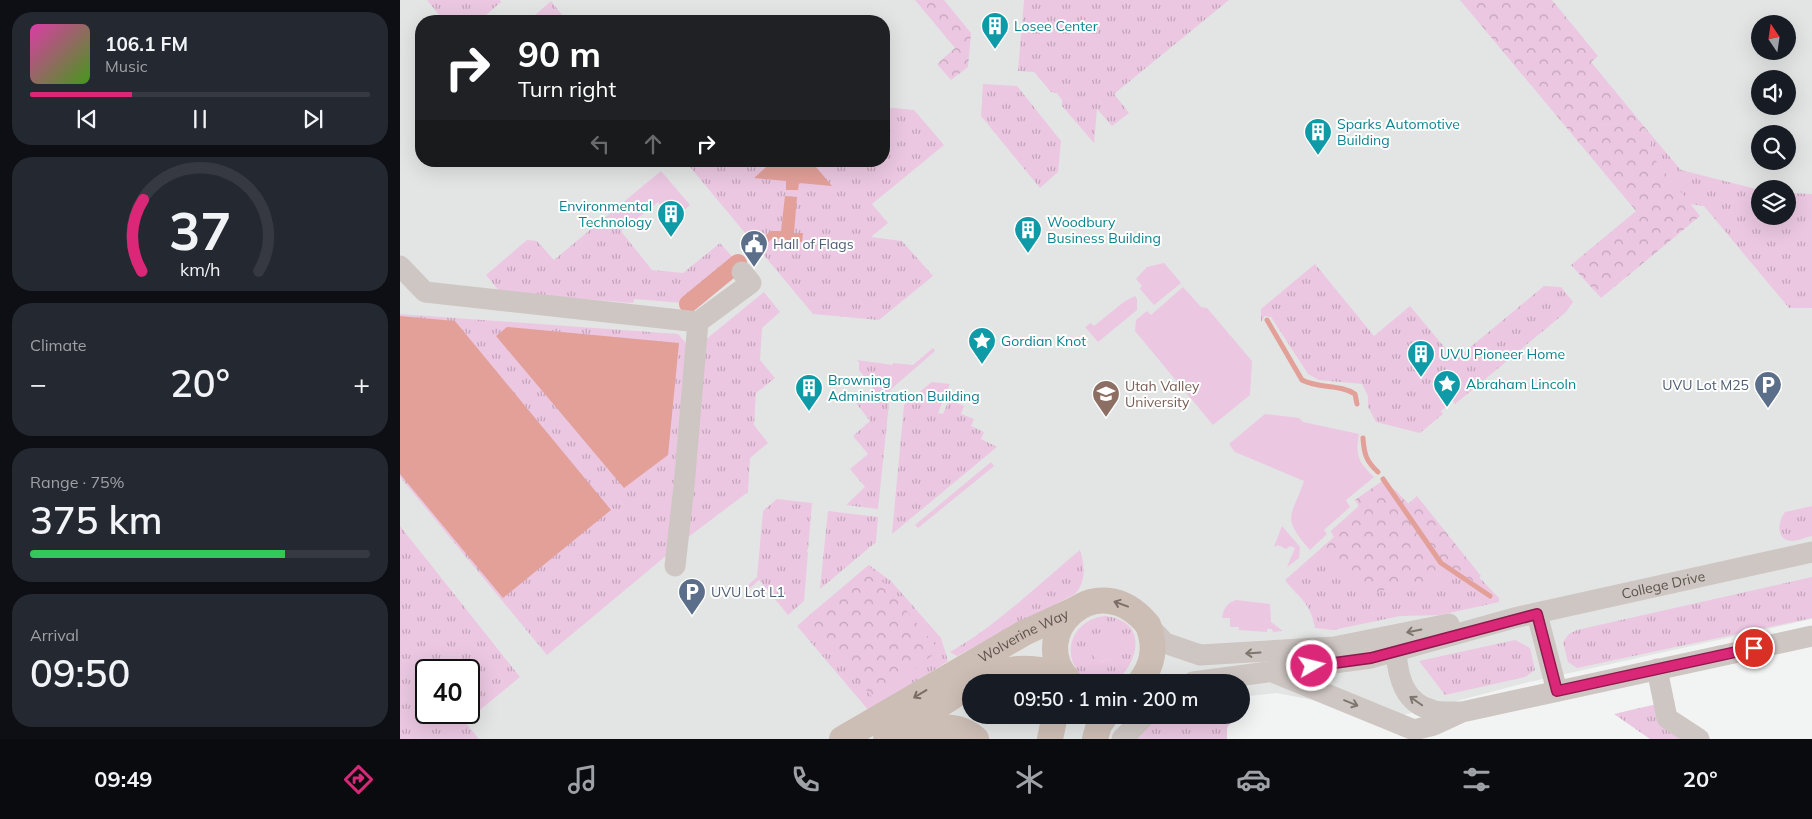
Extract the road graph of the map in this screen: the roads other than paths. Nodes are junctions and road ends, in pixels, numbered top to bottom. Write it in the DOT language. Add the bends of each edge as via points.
graph roads {
  1 [pos="400,266"];
  2 [pos="742,272"];
  3 [pos="698,322"];
  4 [pos="1812,552"];
  5 [pos="675,566"];
  6 [pos="1076,609"];
  7 [pos="1537,614"];
  8 [pos="1514,618"];
  9 [pos="1148,626"];
  10 [pos="1812,636"];
  11 [pos="1396,652"];
  12 [pos="1657,669"];
  13 [pos="1273,672"];
  14 [pos="991,674"];
  15 [pos="1046,674"];
  16 [pos="1063,674"];
  17 [pos="1146,674"];
  18 [pos="1250,675"];
  19 [pos="962,691"];
  20 [pos="1557,691"];
  21 [pos="1462,712"];
  22 [pos="1100,724"];
  23 [pos="1137,724"];
  24 [pos="842,739"];
  25 [pos="886,739"];
  26 [pos="902,739"];
  27 [pos="976,739"];
  28 [pos="1095,739"];
  29 [pos="1122,739"];
  30 [pos="1699,739"];
  1 -- 3 [label="street" via="425,292"];
  2 -- 3 [label="street" via="751,283"];
  3 -- 5 [label="street"];
  4 -- 7 [label="street, College Drive"];
  9 -- 6 [label="main road, Wolverine Way, one-way" via="1137,611 1122,602 1104,599"];
  6 -- 16 [label="main road" via="1057,635 1056,657"];
  6 -- 24 [label="main road, Wolverine Way, one-way" via="1024,633"];
  7 -- 8 [label="street, College Drive"];
  7 -- 20 [label="street"];
  8 -- 9 [label="street, College Drive, one-way" via="1450,624 1334,647 1200,655 1165,643"];
  8 -- 11 [label="street, College Drive"];
  9 -- 17 [label="main road" via="1154,654"];
  10 -- 12 [label="street"];
  11 -- 13 [label="street, College Drive"];
  21 -- 11 [label="street, one-way" via="1432,710 1411,699 1400,682"];
  12 -- 20 [label="street"];
  12 -- 30 [label="street" via="1667,718"];
  13 -- 18 [label="street, College Drive"];
  13 -- 21 [label="street, one-way" via="1414,730"];
  14 -- 15 [label="main road, Wolverine Way" via="1019,667"];
  19 -- 25 [label="main road, Wolverine Way"];
  20 -- 21 [label="street"];
  22 -- 28 [label="main road"];
  23 -- 29 [label="street"];
  26 -- 27 [label="main road" via="942,727 959,729"];
}
